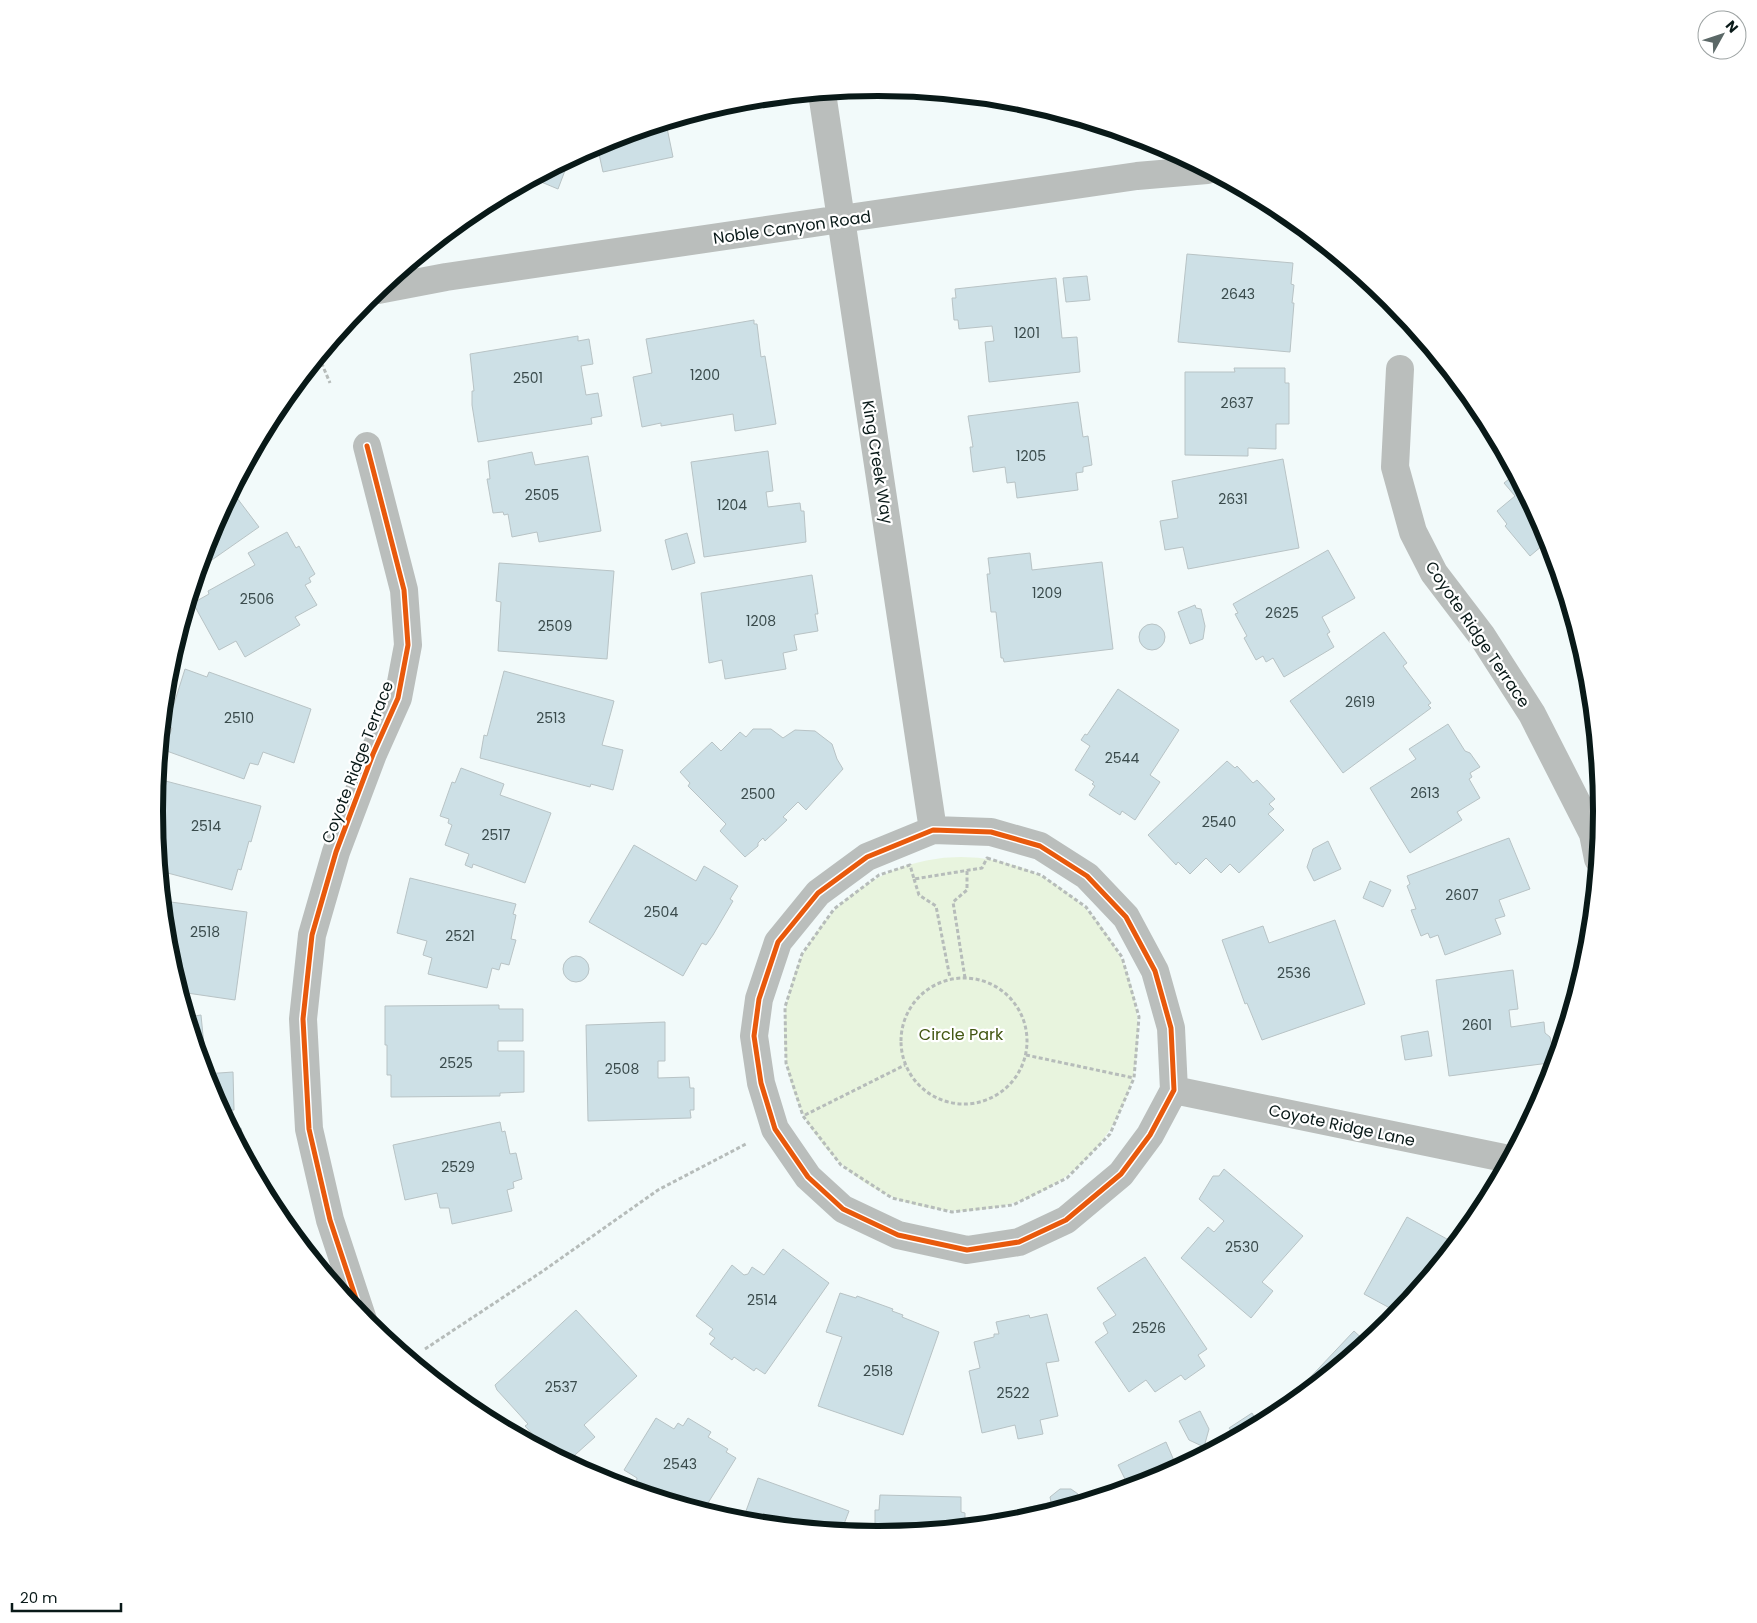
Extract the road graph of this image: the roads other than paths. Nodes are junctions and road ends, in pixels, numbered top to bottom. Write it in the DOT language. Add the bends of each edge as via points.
graph roads {
  1 [pos="823,99"];
  2 [pos="1197,171"];
  3 [pos="841,219"];
  4 [pos="393,287"];
  5 [pos="1400,369"];
  6 [pos="366,446"];
  7 [pos="933,830"];
  8 [pos="1593,834"];
  9 [pos="1174,1090"];
  10 [pos="1504,1159"];
  11 [pos="356,1299"];
  1 -- 3 [label="street, King Creek Way"];
  2 -- 3 [label="street, Noble Canyon Road" via="1138,176"];
  3 -- 4 [label="street, Noble Canyon Road"];
  3 -- 7 [label="street, King Creek Way"];
  5 -- 8 [label="street, Coyote Ridge Terrace" via="1395,467 1413,532 1434,573 1482,636 1532,714"];
  6 -- 11 [label="street, Coyote Ridge Terrace" via="404,590 408,645 398,698 336,852 312,935 303,1019 309,1129 330,1220"];
  7 -- 9 [label="street" via="991,832 1040,846 1086,876 1126,917 1155,972 1171,1028"];
  7 -- 9 [label="street" via="867,857 818,893 778,942 759,999 754,1036 761,1083 775,1129 808,1177 843,1209 898,1235 967,1250 1019,1242 1066,1220 1120,1174 1150,1135"];
  9 -- 10 [label="street, Coyote Ridge Lane"];
}
